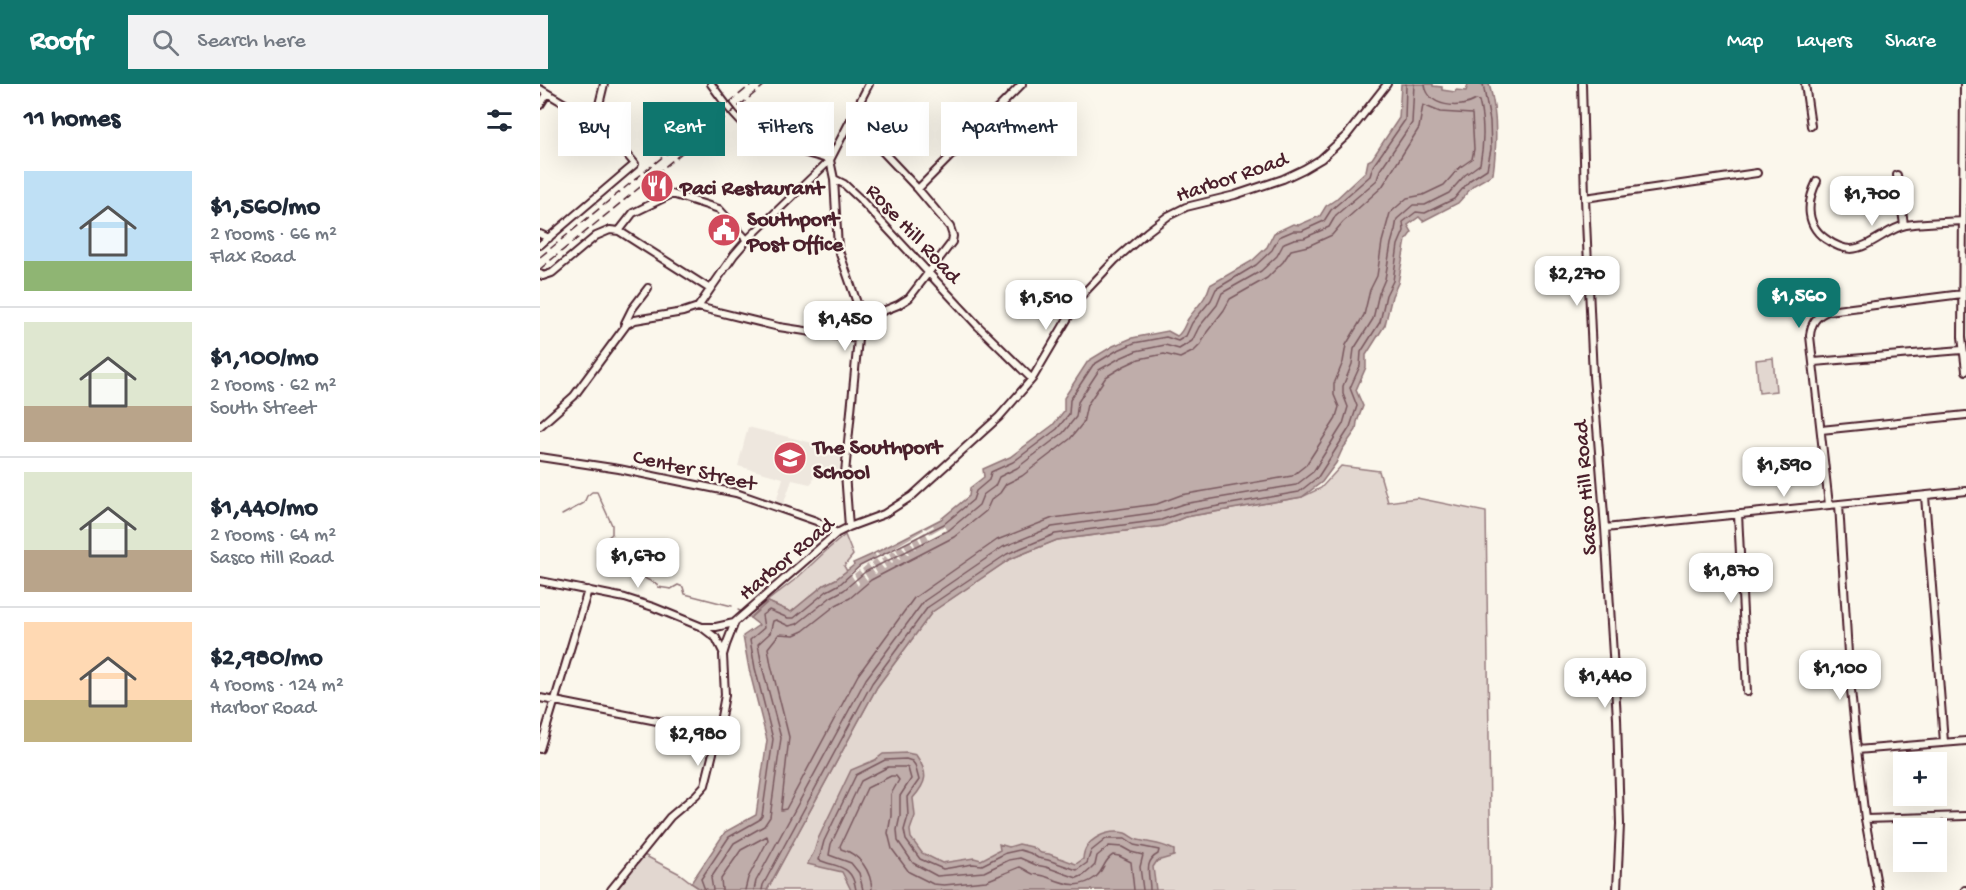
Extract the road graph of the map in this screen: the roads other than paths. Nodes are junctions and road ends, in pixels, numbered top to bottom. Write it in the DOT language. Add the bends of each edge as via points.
graph roads {
  1 [pos="604,84"];
  2 [pos="711,84"];
  3 [pos="869,84"];
  4 [pos="1022,84"];
  5 [pos="1387,84"];
  6 [pos="1582,84"];
  7 [pos="1806,84"];
  8 [pos="1964,84"];
  9 [pos="540,90"];
  10 [pos="547,94"];
  11 [pos="561,102"];
  12 [pos="600,102"];
  13 [pos="860,102"];
  14 [pos="540,105"];
  15 [pos="1811,126"];
  16 [pos="846,130"];
  17 [pos="1965,133"];
  18 [pos="628,156"];
  19 [pos="887,156"];
  20 [pos="830,160"];
  21 [pos="1757,173"];
  22 [pos="1897,174"];
  23 [pos="834,179"];
  24 [pos="1816,181"];
  25 [pos="918,189"];
  26 [pos="1585,198"];
  27 [pos="1962,221"];
  28 [pos="1904,225"];
  29 [pos="619,231"];
  30 [pos="1964,231"];
  31 [pos="540,234"];
  32 [pos="549,238"];
  33 [pos="747,240"];
  34 [pos="540,245"];
  35 [pos="929,273"];
  36 [pos="540,274"];
  37 [pos="648,288"];
  38 [pos="710,289"];
  39 [pos="1962,294"];
  40 [pos="699,307"];
  41 [pos="858,321"];
  42 [pos="627,324"];
  43 [pos="858,339"];
  44 [pos="1962,350"];
  45 [pos="1814,362"];
  46 [pos="1966,371"];
  47 [pos="1032,380"];
  48 [pos="1966,415"];
  49 [pos="540,426"];
  50 [pos="1821,430"];
  51 [pos="540,457"];
  52 [pos="1966,491"];
  53 [pos="1925,496"];
  54 [pos="1839,504"];
  55 [pos="1828,505"];
  56 [pos="1738,514"];
  57 [pos="849,527"];
  58 [pos="1605,528"];
  59 [pos="837,533"];
  60 [pos="540,581"];
  61 [pos="588,590"];
  62 [pos="735,622"];
  63 [pos="702,627"];
  64 [pos="723,655"];
  65 [pos="1747,692"];
  66 [pos="540,698"];
  67 [pos="556,701"];
  68 [pos="718,733"];
  69 [pos="1966,741"];
  70 [pos="1944,742"];
  71 [pos="540,749"];
  72 [pos="1857,750"];
  73 [pos="1966,816"];
  74 [pos="1865,819"];
  75 [pos="611,890"];
  76 [pos="1617,890"];
  77 [pos="1878,890"];
  1 -- 12 [label="street"];
  2 -- 20 [label="street" via="753,132"];
  3 -- 13 [label="street"];
  4 -- 25 [label="street"];
  5 -- 47 [label="street, Harbor Road" via="1347,135 1321,159 1274,182 1186,207 1147,232 1081,296"];
  6 -- 26 [label="street, Sasco Hill Road"];
  7 -- 15 [label="street"];
  8 -- 17 [label="street"];
  9 -- 10 [label="street"];
  10 -- 11 [label="street"];
  10 -- 14 [label="street"];
  16 -- 20 [label="street"];
  17 -- 27 [label="street"];
  18 -- 32 [label="street" via="635,164"];
  19 -- 25 [label="street"];
  20 -- 23 [label="street, Rose Hill Road"];
  20 -- 33 [label="street"];
  21 -- 26 [label="street"];
  22 -- 28 [label="street"];
  23 -- 35 [label="street, Rose Hill Road" via="859,198"];
  23 -- 41 [label="street" via="838,248 855,296"];
  24 -- 28 [label="street" via="1808,211 1812,226 1834,245 1851,249"];
  25 -- 35 [label="street" via="953,233 952,242"];
  26 -- 58 [label="street, Sasco Hill Road"];
  27 -- 28 [label="street"];
  27 -- 30 [label="street"];
  29 -- 33 [label="street" via="633,213 672,194 719,209"];
  29 -- 36 [label="street" via="596,236 552,273"];
  29 -- 38 [label="street"];
  30 -- 39 [label="street"];
  31 -- 32 [label="street"];
  32 -- 34 [label="street"];
  33 -- 38 [label="street"];
  35 -- 41 [label="street" via="909,298"];
  35 -- 47 [label="street, Rose Hill Road"];
  37 -- 42 [label="street"];
  38 -- 40 [label="street"];
  39 -- 44 [label="street"];
  39 -- 45 [label="street" via="1821,314 1810,330"];
  40 -- 42 [label="street"];
  40 -- 43 [label="street" via="779,327"];
  41 -- 43 [label="street"];
  42 -- 49 [label="street" via="574,396"];
  43 -- 57 [label="street" via="845,473"];
  44 -- 45 [label="street"];
  44 -- 46 [label="street"];
  45 -- 50 [label="street"];
  47 -- 57 [label="street, Harbor Road" via="999,417 912,496 884,514"];
  48 -- 50 [label="street"];
  50 -- 55 [label="street"];
  51 -- 59 [label="street, Center Street" via="736,493 816,521"];
  52 -- 53 [label="street"];
  53 -- 54 [label="street"];
  53 -- 70 [label="street"];
  54 -- 55 [label="street"];
  54 -- 72 [label="street"];
  55 -- 56 [label="street"];
  56 -- 58 [label="street"];
  56 -- 65 [label="street"];
  57 -- 59 [label="street, Harbor Road"];
  58 -- 76 [label="street, Sasco Hill Road" via="1620,776"];
  59 -- 62 [label="street, Harbor Road"];
  60 -- 61 [label="street"];
  61 -- 63 [label="street" via="653,607"];
  61 -- 67 [label="street"];
  62 -- 63 [label="street"];
  62 -- 64 [label="street, Harbor Road"];
  63 -- 64 [label="street" via="716,638"];
  64 -- 68 [label="street, Harbor Road" via="725,695"];
  66 -- 67 [label="street"];
  67 -- 68 [label="street"];
  67 -- 71 [label="street"];
  68 -- 75 [label="street, Harbor Road" via="705,784 670,817"];
  69 -- 70 [label="street"];
  70 -- 72 [label="street"];
  72 -- 74 [label="street"];
  73 -- 74 [label="street"];
  74 -- 77 [label="street"];
}
